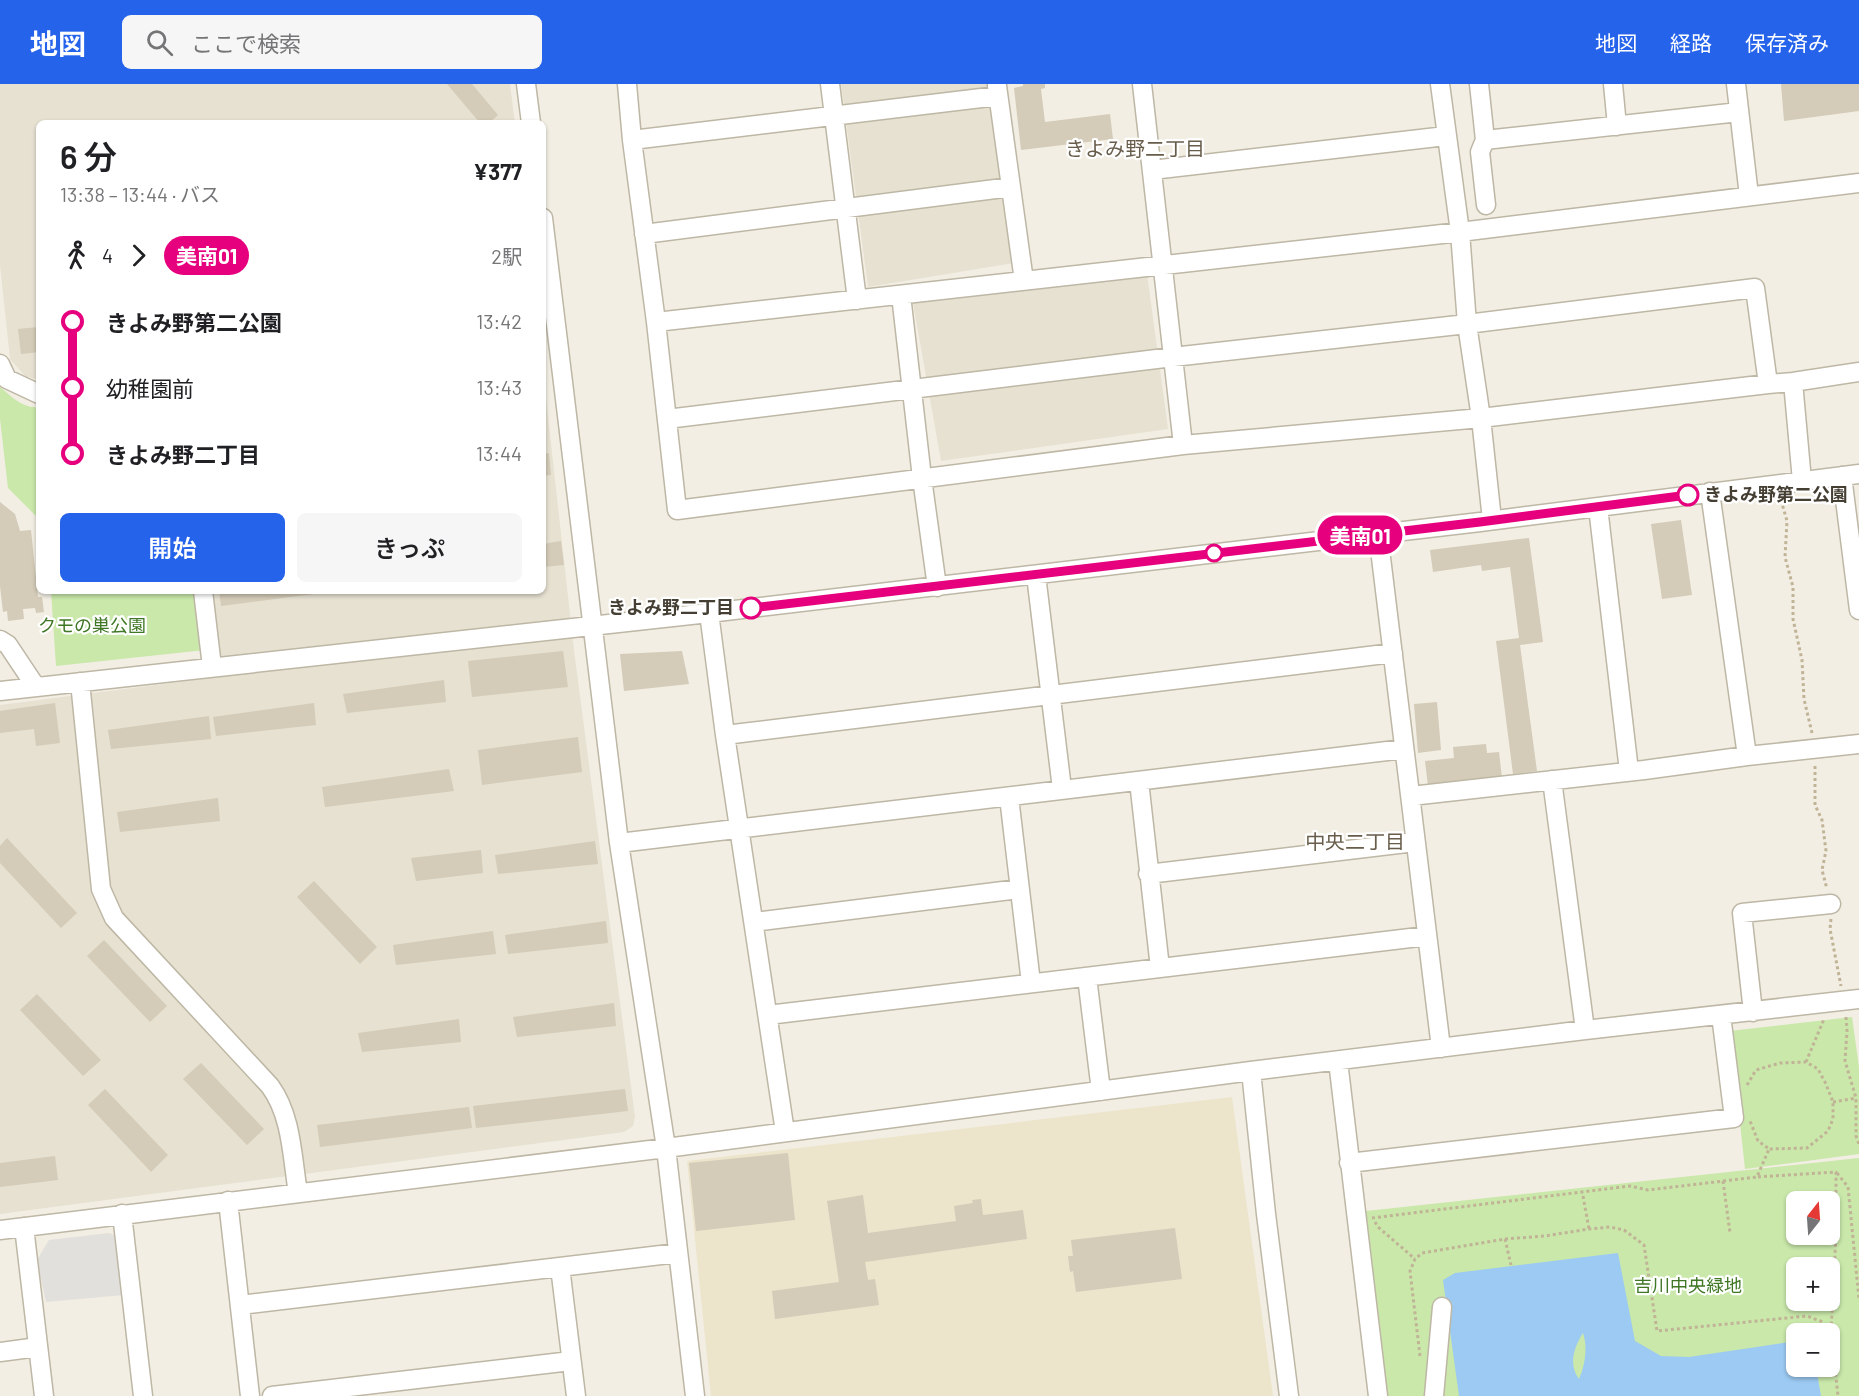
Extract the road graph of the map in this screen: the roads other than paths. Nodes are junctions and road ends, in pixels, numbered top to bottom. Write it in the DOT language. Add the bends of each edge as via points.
graph roads {
  1 [pos="526,84"];
  2 [pos="627,84"];
  3 [pos="830,84"];
  4 [pos="1142,84"];
  5 [pos="1440,84"];
  6 [pos="1479,84"];
  7 [pos="1613,84"];
  8 [pos="1736,84"];
  9 [pos="997,90"];
  10 [pos="1739,112"];
  11 [pos="833,116"];
  12 [pos="531,120"];
  13 [pos="1617,126"];
  14 [pos="1446,136"];
  15 [pos="632,140"];
  16 [pos="1485,140"];
  17 [pos="1152,170"];
  18 [pos="1859,183"];
  19 [pos="1011,187"];
  20 [pos="1749,196"];
  21 [pos="1486,205"];
  22 [pos="845,208"];
  23 [pos="1460,232"];
  24 [pos="644,234"];
  25 [pos="1163,266"];
  26 [pos="546,268"];
  27 [pos="1024,281"];
  28 [pos="901,295"];
  29 [pos="857,300"];
  30 [pos="657,321"];
  31 [pos="1467,324"];
  32 [pos="551,351"];
  33 [pos="1173,357"];
  34 [pos="0,364"];
  35 [pos="1859,372"];
  36 [pos="1793,382"];
  37 [pos="1768,384"];
  38 [pos="912,390"];
  39 [pos="36,393"];
  40 [pos="1481,418"];
  41 [pos="667,419"];
  42 [pos="1183,445"];
  43 [pos="1850,475"];
  44 [pos="922,478"];
  45 [pos="1802,481"];
  46 [pos="1710,492"];
  47 [pos="1598,507"];
  48 [pos="1492,520"];
  49 [pos="1378,533"];
  50 [pos="1036,574"];
  51 [pos="937,586"];
  52 [pos="203,594"];
  53 [pos="1859,606"];
  54 [pos="710,613"];
  55 [pos="592,626"];
  56 [pos="0,640"];
  57 [pos="1393,653"];
  58 [pos="8,659"];
  59 [pos="212,667"];
  60 [pos="80,682"];
  61 [pos="36,687"];
  62 [pos="0,691"];
  63 [pos="1050,695"];
  64 [pos="726,735"];
  65 [pos="1859,744"];
  66 [pos="1404,749"];
  67 [pos="1747,756"];
  68 [pos="1629,771"];
  69 [pos="1552,780"];
  70 [pos="1139,781"];
  71 [pos="1062,789"];
  72 [pos="1411,796"];
  73 [pos="1009,797"];
  74 [pos="740,829"];
  75 [pos="1415,842"];
  76 [pos="619,843"];
  77 [pos="1148,874"];
  78 [pos="1019,889"];
  79 [pos="1831,904"];
  80 [pos="754,922"];
  81 [pos="1427,936"];
  82 [pos="1160,968"];
  83 [pos="1087,977"];
  84 [pos="1031,983"];
  85 [pos="1855,1003"];
  86 [pos="1753,1012"];
  87 [pos="768,1015"];
  88 [pos="1720,1015"];
  89 [pos="1585,1030"];
  90 [pos="1441,1048"];
  91 [pos="1338,1061"];
  92 [pos="1251,1071"];
  93 [pos="1101,1091"];
  94 [pos="785,1132"];
  95 [pos="666,1148"];
  96 [pos="1349,1163"];
  97 [pos="298,1193"];
  98 [pos="228,1201"];
  99 [pos="122,1214"];
  100 [pos="24,1227"];
  101 [pos="0,1230"];
  102 [pos="678,1253"];
  103 [pos="560,1267"];
  104 [pos="240,1305"];
  105 [pos="1442,1306"];
  106 [pos="38,1347"];
  107 [pos="0,1352"];
  108 [pos="571,1360"];
  109 [pos="44,1396"];
  110 [pos="143,1396"];
  111 [pos="250,1396"];
  112 [pos="272,1396"];
  113 [pos="576,1396"];
  114 [pos="695,1396"];
  115 [pos="1289,1396"];
  116 [pos="1378,1396"];
  117 [pos="1434,1396"];
  1 -- 12 [label="street"];
  2 -- 15 [label="street"];
  3 -- 11 [label="street"];
  4 -- 17 [label="street"];
  5 -- 14 [label="street"];
  6 -- 16 [label="street"];
  7 -- 13 [label="street"];
  8 -- 10 [label="street"];
  9 -- 11 [label="street"];
  9 -- 19 [label="street"];
  10 -- 13 [label="street"];
  10 -- 20 [label="street"];
  11 -- 15 [label="street"];
  11 -- 22 [label="street"];
  13 -- 16 [label="street"];
  14 -- 17 [label="street"];
  14 -- 23 [label="street"];
  15 -- 24 [label="street"];
  16 -- 21 [label="street" via="1480,152"];
  17 -- 25 [label="street"];
  18 -- 20 [label="street"];
  19 -- 22 [label="street"];
  19 -- 27 [label="street"];
  20 -- 23 [label="street"];
  22 -- 24 [label="street"];
  22 -- 29 [label="street"];
  23 -- 25 [label="street"];
  23 -- 31 [label="street"];
  24 -- 30 [label="street"];
  25 -- 27 [label="street"];
  25 -- 33 [label="street"];
  26 -- 32 [label="street"];
  27 -- 28 [label="street"];
  28 -- 29 [label="street"];
  28 -- 38 [label="street"];
  29 -- 30 [label="street"];
  30 -- 41 [label="street"];
  31 -- 33 [label="street"];
  31 -- 37 [label="street" via="1755,288"];
  31 -- 40 [label="street"];
  32 -- 55 [label="street"];
  33 -- 38 [label="street"];
  33 -- 42 [label="street"];
  34 -- 39 [label="street" via="7,379"];
  35 -- 36 [label="street"];
  36 -- 37 [label="street"];
  36 -- 45 [label="street"];
  37 -- 40 [label="street"];
  38 -- 41 [label="street"];
  38 -- 44 [label="street"];
  40 -- 42 [label="street"];
  40 -- 48 [label="street"];
  41 -- 44 [label="street" via="677,510"];
  42 -- 44 [label="street"];
  43 -- 45 [label="street"];
  43 -- 53 [label="street"];
  44 -- 51 [label="street"];
  45 -- 46 [label="street"];
  46 -- 47 [label="street"];
  46 -- 67 [label="street"];
  47 -- 48 [label="street"];
  47 -- 68 [label="street"];
  48 -- 49 [label="street"];
  49 -- 50 [label="street"];
  49 -- 57 [label="street"];
  50 -- 51 [label="street"];
  50 -- 63 [label="street"];
  51 -- 54 [label="street"];
  52 -- 59 [label="street"];
  54 -- 55 [label="street"];
  54 -- 64 [label="street"];
  55 -- 59 [label="street"];
  55 -- 76 [label="street"];
  56 -- 58 [label="street" via="8,645"];
  57 -- 63 [label="street"];
  57 -- 66 [label="street"];
  58 -- 61 [label="street"];
  59 -- 60 [label="street"];
  60 -- 61 [label="street"];
  60 -- 97 [label="street" via="101,889 106,902 114,918 280,1100"];
  61 -- 62 [label="street"];
  63 -- 64 [label="street"];
  63 -- 71 [label="street"];
  64 -- 74 [label="street"];
  65 -- 67 [label="street"];
  66 -- 70 [label="street"];
  66 -- 72 [label="street"];
  67 -- 68 [label="street"];
  68 -- 69 [label="street"];
  69 -- 72 [label="street"];
  69 -- 89 [label="street"];
  70 -- 71 [label="street"];
  70 -- 77 [label="street"];
  71 -- 73 [label="street"];
  72 -- 75 [label="street"];
  73 -- 74 [label="street"];
  73 -- 78 [label="street"];
  74 -- 76 [label="street"];
  74 -- 80 [label="street"];
  75 -- 77 [label="street"];
  75 -- 81 [label="street"];
  76 -- 95 [label="street"];
  77 -- 82 [label="street"];
  78 -- 80 [label="street"];
  78 -- 84 [label="street"];
  79 -- 86 [label="street" via="1742,913"];
  80 -- 87 [label="street"];
  81 -- 82 [label="street"];
  81 -- 90 [label="street"];
  82 -- 83 [label="street"];
  83 -- 84 [label="street"];
  83 -- 93 [label="street"];
  84 -- 87 [label="street"];
  85 -- 86 [label="street"];
  86 -- 88 [label="street"];
  87 -- 94 [label="street"];
  88 -- 89 [label="street"];
  88 -- 96 [label="street" via="1734,1118"];
  89 -- 90 [label="street"];
  90 -- 91 [label="street"];
  91 -- 92 [label="street"];
  91 -- 96 [label="street"];
  92 -- 93 [label="street"];
  92 -- 115 [label="street"];
  93 -- 94 [label="street"];
  94 -- 95 [label="street"];
  95 -- 97 [label="street"];
  95 -- 102 [label="street"];
  96 -- 116 [label="street" via="1364,1219"];
  97 -- 98 [label="street"];
  98 -- 99 [label="street"];
  98 -- 104 [label="street"];
  99 -- 100 [label="street"];
  99 -- 110 [label="street"];
  100 -- 101 [label="street"];
  100 -- 106 [label="street"];
  102 -- 103 [label="street"];
  102 -- 114 [label="street"];
  103 -- 104 [label="street"];
  103 -- 108 [label="street"];
  104 -- 111 [label="street"];
  105 -- 117 [label="street"];
  106 -- 107 [label="street"];
  106 -- 109 [label="street"];
  108 -- 112 [label="street"];
  108 -- 113 [label="street"];
}
